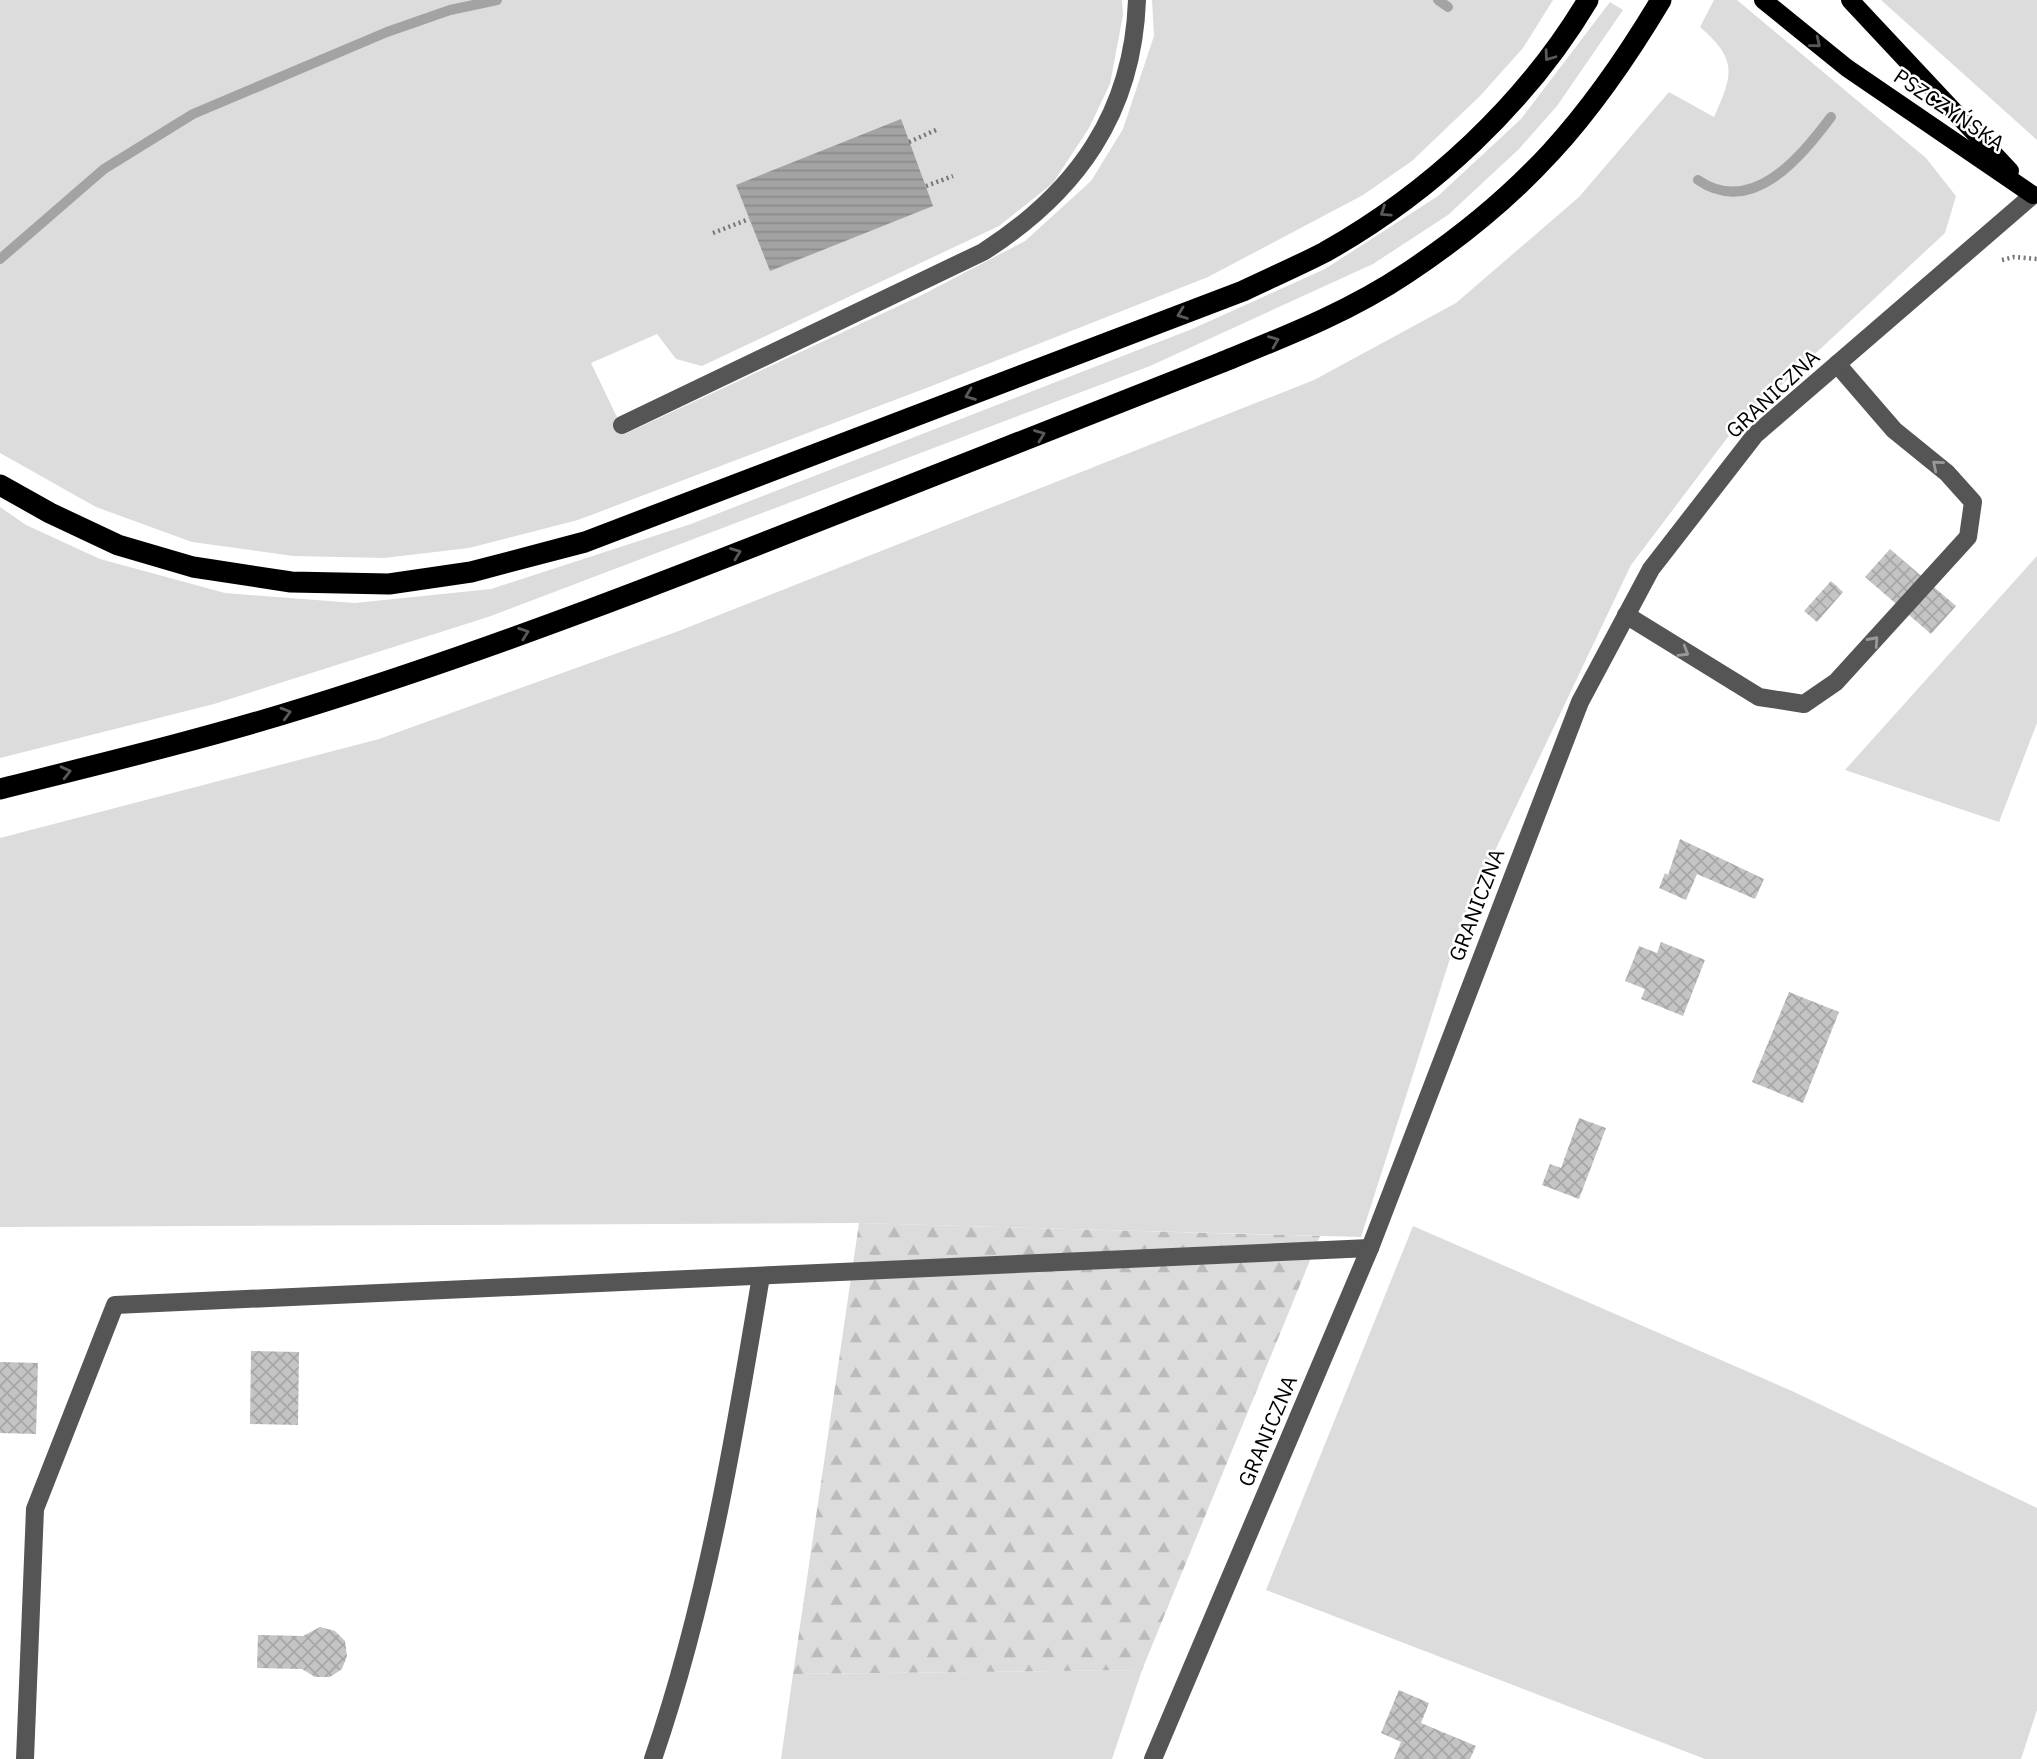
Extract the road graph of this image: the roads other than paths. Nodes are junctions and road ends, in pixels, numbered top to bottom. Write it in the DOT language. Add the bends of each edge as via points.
graph roads {
  1 [pos="1137,0"];
  2 [pos="1588,0"];
  3 [pos="1661,0"];
  4 [pos="1763,0"];
  5 [pos="1850,0"];
  6 [pos="2035,197"];
  7 [pos="1838,364"];
  8 [pos="622,425"];
  9 [pos="0,485"];
  10 [pos="1626,615"];
  11 [pos="0,789"];
  12 [pos="1370,1248"];
  13 [pos="761,1276"];
  14 [pos="24,1759"];
  15 [pos="653,1759"];
  16 [pos="1153,1759"];
  1 -- 8 [label="street" via="1132,50 1115,107 1073,178 1034,217 983,251"];
  2 -- 9 [label="highway, one-way" via="1537,73 1490,125 1424,185 1325,251 1243,291 585,542 471,572 389,584 291,582 194,567 118,544"];
  11 -- 3 [label="highway, one-way" via="233,728 459,656 1087,416 1349,308 1405,274 1521,185 1602,93"];
  4 -- 6 [label="main road, PSZCZYŃSKA, one-way" via="1847,68"];
  5 -- 6 [label="main road, PSZCZYŃSKA"];
  6 -- 7 [label="street, GRANICZNA"];
  7 -- 10 [label="street, GRANICZNA" via="1755,435 1651,569"];
  10 -- 7 [label="street, one-way" via="1759,697 1804,704 1836,682 1968,537 1973,502 1947,473 1894,430"];
  10 -- 12 [label="street, GRANICZNA" via="1580,702"];
  12 -- 13 [label="street"];
  12 -- 16 [label="street, GRANICZNA"];
  13 -- 14 [label="street" via="115,1305 35,1509"];
  13 -- 15 [label="street" via="731,1462 676,1691"];
}
